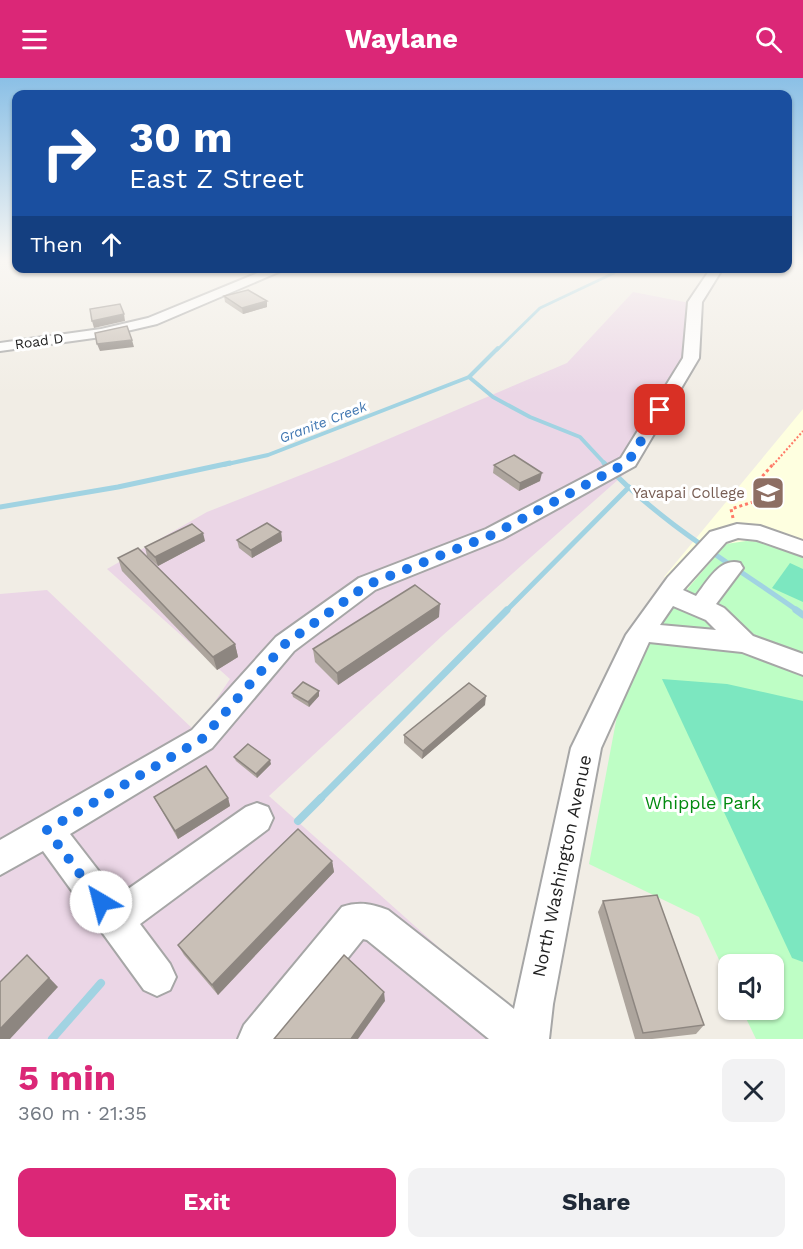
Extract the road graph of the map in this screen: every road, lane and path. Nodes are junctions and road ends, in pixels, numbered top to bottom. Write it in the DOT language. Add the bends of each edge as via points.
graph roads {
  1 [pos="192,305"];
  2 [pos="696,305"];
  3 [pos="0,347"];
  4 [pos="803,431"];
  5 [pos="737,531"];
  6 [pos="803,549"];
  7 [pos="732,568"];
  8 [pos="669,594"];
  9 [pos="700,607"];
  10 [pos="642,632"];
  11 [pos="744,643"];
  12 [pos="803,665"];
  13 [pos="257,818"];
  14 [pos="47,830"];
  15 [pos="0,858"];
  16 [pos="115,920"];
  17 [pos="157,977"];
  18 [pos="258,1039"];
  19 [pos="520,1039"];
  20 [pos="529,1039"];
  1 -- 3 [label="street, Road D" via="152,321 101,333"];
  2 -- 14 [label="street" via="691,357 628,462 494,534 367,585 285,644 202,739"];
  4 -- 5 [label="path" via="760,479 753,502 731,509"];
  5 -- 6 [label="street" via="760,533"];
  5 -- 8 [label="street, North Washington Avenue" via="718,537"];
  7 -- 9 [label="street"];
  8 -- 9 [label="street"];
  8 -- 10 [label="street, North Washington Avenue"];
  9 -- 11 [label="street" via="715,614"];
  10 -- 11 [label="street"];
  10 -- 20 [label="street, North Washington Avenue" via="586,748"];
  11 -- 12 [label="street"];
  13 -- 16 [label="street"];
  14 -- 15 [label="street"];
  14 -- 16 [label="street"];
  16 -- 17 [label="street"];
  18 -- 19 [label="street" via="355,920 375,923"];
}
